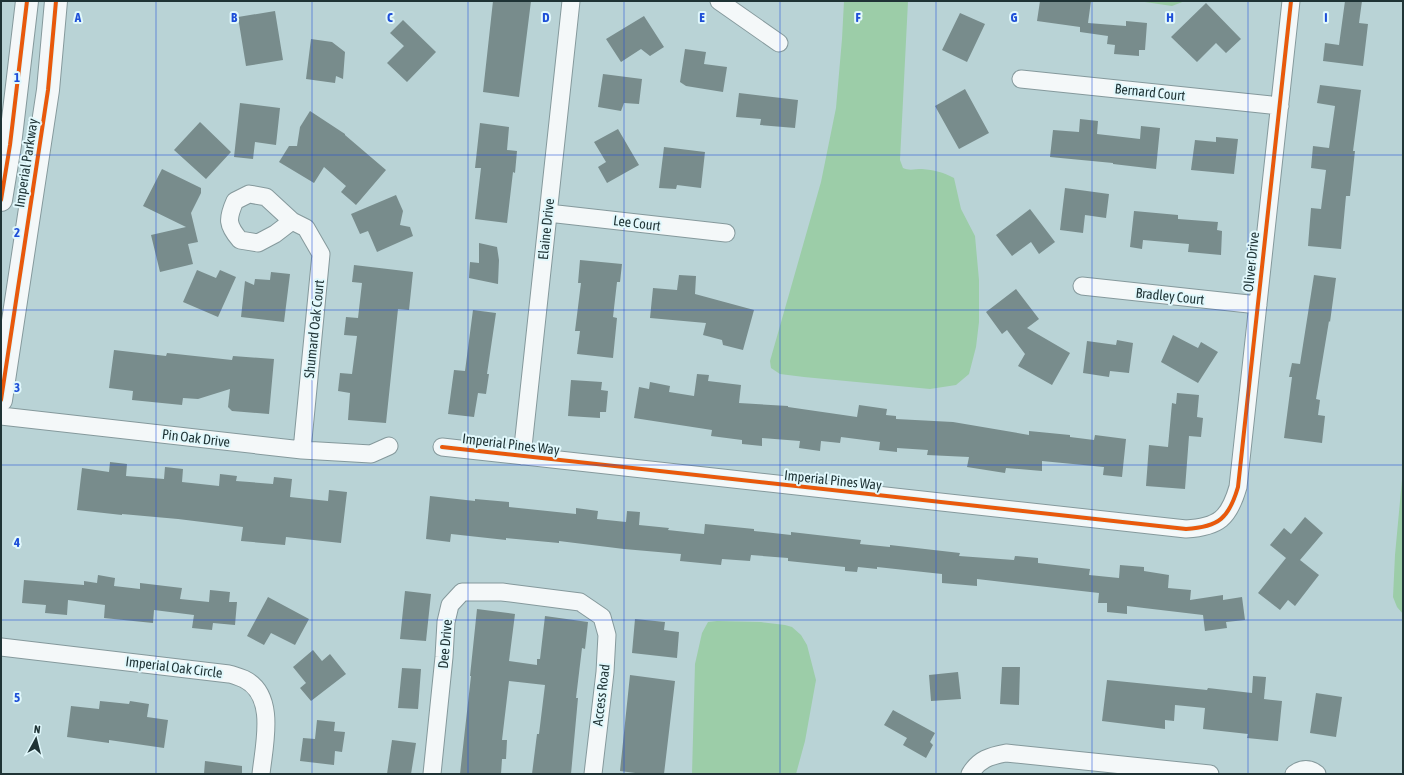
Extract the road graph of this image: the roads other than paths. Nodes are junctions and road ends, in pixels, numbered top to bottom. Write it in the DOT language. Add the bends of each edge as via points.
graph roads {
  1 [pos="26,1"];
  2 [pos="56,1"];
  3 [pos="571,1"];
  4 [pos="719,1"];
  5 [pos="1291,1"];
  6 [pos="779,43"];
  7 [pos="1021,79"];
  8 [pos="1280,106"];
  9 [pos="1,200"];
  10 [pos="548,213"];
  11 [pos="292,221"];
  12 [pos="726,233"];
  13 [pos="1082,286"];
  14 [pos="1258,305"];
  15 [pos="1,400"];
  16 [pos="1,416"];
  17 [pos="389,446"];
  18 [pos="442,447"];
  19 [pos="302,450"];
  20 [pos="522,456"];
  21 [pos="1220,520"];
  22 [pos="602,617"];
  23 [pos="1,647"];
  24 [pos="261,774"];
  25 [pos="432,774"];
  26 [pos="593,774"];
  27 [pos="970,774"];
  28 [pos="1203,774"];
  29 [pos="1294,774"];
  30 [pos="1317,774"];
  1 -- 9 [label="main road, Imperial Parkway" via="10,145"];
  2 -- 15 [label="main road, Imperial Parkway" via="48,90"];
  3 -- 10 [label="street, Elaine Drive"];
  4 -- 6 [label="street"];
  5 -- 8 [label="street, Oliver Drive"];
  7 -- 8 [label="street, Bernard Court"];
  8 -- 14 [label="street, Oliver Drive"];
  10 -- 12 [label="street, Lee Court"];
  10 -- 20 [label="street, Elaine Drive"];
  11 -- 19 [label="street, Shumard Oak Court" via="306,228 321,254"];
  13 -- 14 [label="street, Bradley Court"];
  14 -- 21 [label="street, Oliver Drive" via="1238,487 1233,504"];
  16 -- 19 [label="street, Pin Oak Drive"];
  17 -- 19 [label="street, Pin Oak Drive" via="371,454"];
  18 -- 20 [label="street, Imperial Pines Way"];
  20 -- 21 [label="street, Imperial Pines Way" via="1186,529 1204,528"];
  22 -- 25 [label="street, Dee Drive" via="580,602 502,592 462,592 450,605 446,622"];
  22 -- 26 [label="street, Access Road" via="607,635 605,672"];
  23 -- 24 [label="street, Imperial Oak Circle" via="229,674 245,679 258,690 264,704 266,723"];
  27 -- 28 [label="street" via="988,757 1006,753"];
  29 -- 30 [label="street" via="1302,769 1312,770"];
}
